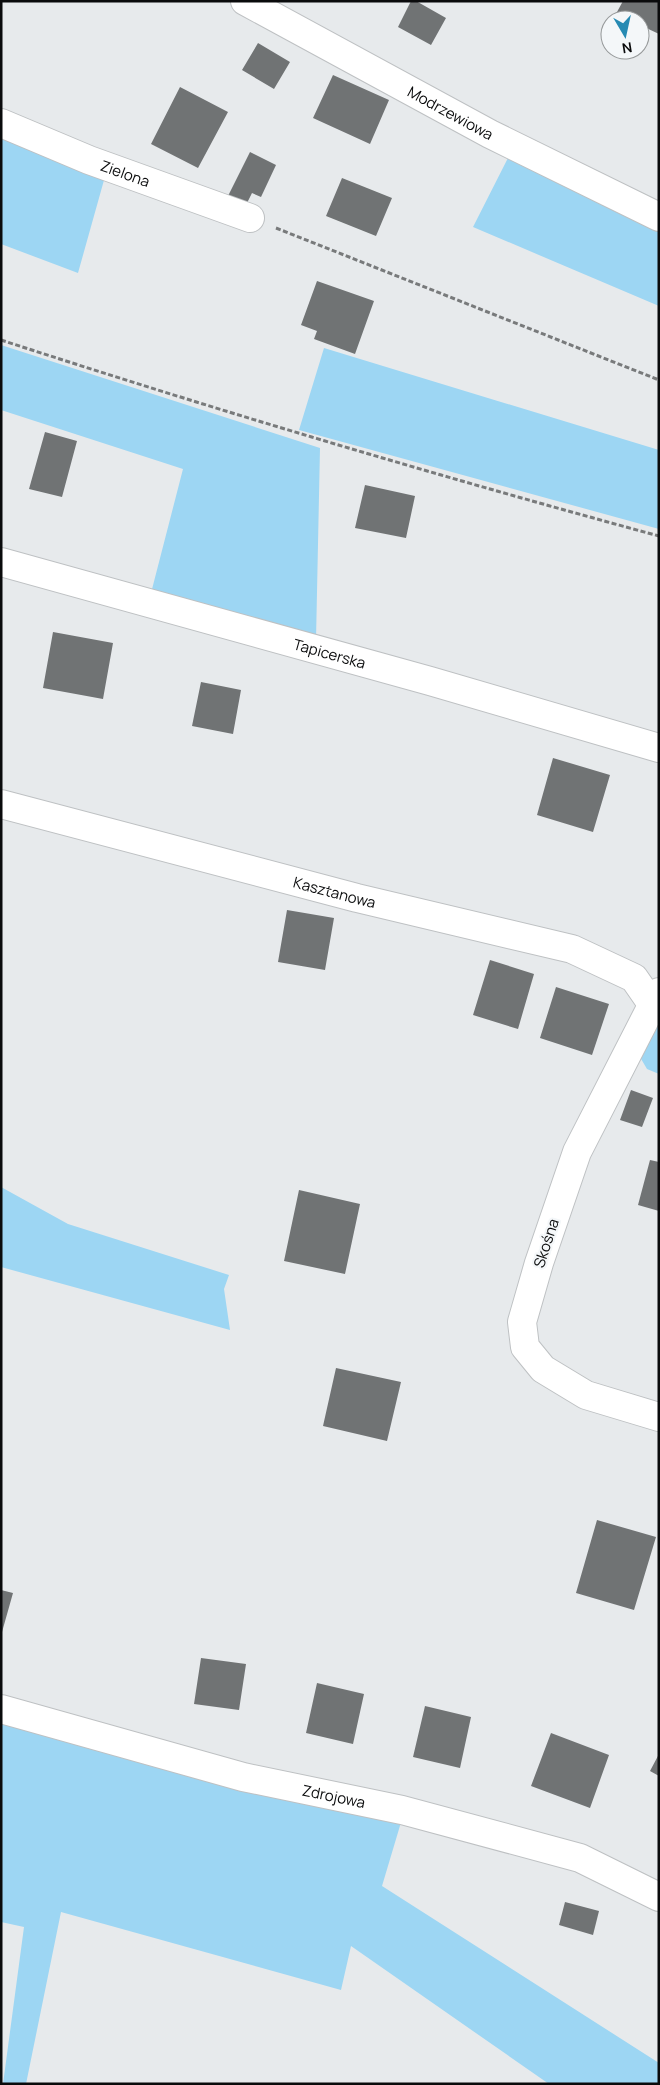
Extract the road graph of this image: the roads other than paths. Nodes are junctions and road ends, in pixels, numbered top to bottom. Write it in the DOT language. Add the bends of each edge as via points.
graph roads {
  1 [pos="246,1"];
  2 [pos="1,123"];
  3 [pos="659,217"];
  4 [pos="250,218"];
  5 [pos="1,562"];
  6 [pos="659,748"];
  7 [pos="1,804"];
  8 [pos="656,998"];
  9 [pos="659,1417"];
  10 [pos="1,1709"];
  11 [pos="659,1898"];
  1 -- 3 [label="street, Modrzewiowa" via="490,134"];
  2 -- 4 [label="street, Zielona" via="90,160"];
  5 -- 6 [label="street, Tapicerska" via="430,680"];
  7 -- 8 [label="street, Kasztanowa" via="357,898 572,949 634,978"];
  8 -- 9 [label="street, Skośna" via="577,1152 522,1322 525,1347 543,1369 586,1395"];
  10 -- 11 [label="street, Zdrojowa" via="243,1776 402,1810 580,1858"];
}
